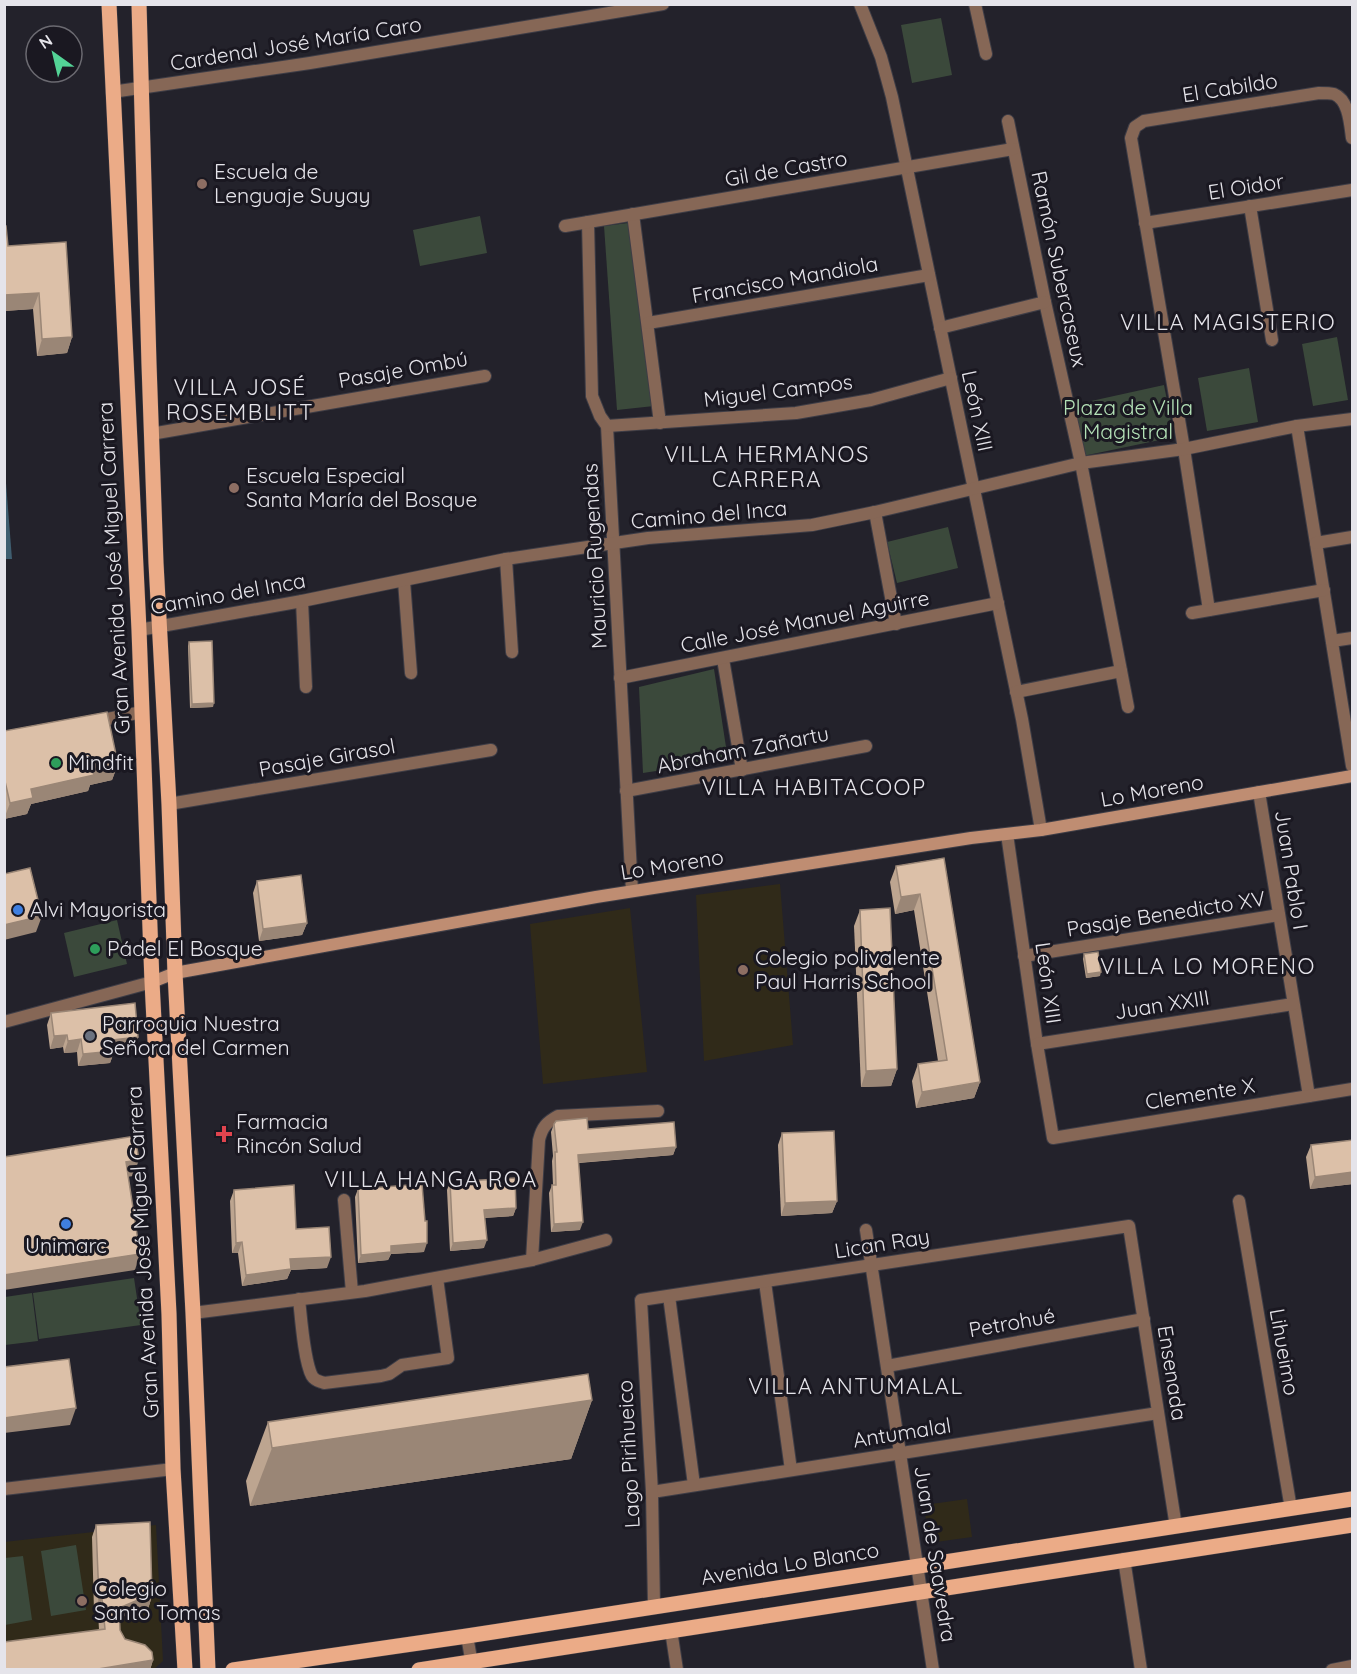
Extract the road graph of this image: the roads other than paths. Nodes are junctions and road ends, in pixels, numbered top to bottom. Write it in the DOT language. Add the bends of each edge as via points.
graph roads {
  1 [pos="109,4"];
  2 [pos="140,4"];
  3 [pos="663,4"];
  4 [pos="860,4"];
  5 [pos="975,4"];
  6 [pos="986,54"];
  7 [pos="143,89"];
  8 [pos="112,92"];
  9 [pos="1008,121"];
  10 [pos="1353,138"];
  11 [pos="1013,149"];
  12 [pos="907,168"];
  13 [pos="1353,190"];
  14 [pos="1250,206"];
  15 [pos="633,214"];
  16 [pos="588,222"];
  17 [pos="1145,223"];
  18 [pos="565,225"];
  19 [pos="929,275"];
  20 [pos="1045,302"];
  21 [pos="648,323"];
  22 [pos="940,328"];
  23 [pos="1272,340"];
  24 [pos="485,376"];
  25 [pos="951,378"];
  26 [pos="1353,419"];
  27 [pos="660,423"];
  28 [pos="607,426"];
  29 [pos="1297,426"];
  30 [pos="151,434"];
  31 [pos="1184,449"];
  32 [pos="1081,463"];
  33 [pos="974,488"];
  34 [pos="875,512"];
  35 [pos="1353,537"];
  36 [pos="615,543"];
  37 [pos="1316,543"];
  38 [pos="507,559"];
  39 [pos="404,581"];
  40 [pos="1324,590"];
  41 [pos="302,601"];
  42 [pos="998,603"];
  43 [pos="1209,610"];
  44 [pos="1192,613"];
  45 [pos="896,624"];
  46 [pos="159,626"];
  47 [pos="139,630"];
  48 [pos="1353,638"];
  49 [pos="1332,641"];
  50 [pos="512,652"];
  51 [pos="723,659"];
  52 [pos="1121,671"];
  53 [pos="411,673"];
  54 [pos="620,678"];
  55 [pos="306,687"];
  56 [pos="1016,692"];
  57 [pos="1128,707"];
  58 [pos="142,712"];
  59 [pos="84,723"];
  60 [pos="866,746"];
  61 [pos="491,750"];
  62 [pos="1353,766"];
  63 [pos="742,770"];
  64 [pos="1353,776"];
  65 [pos="626,791"];
  66 [pos="1259,792"];
  67 [pos="169,804"];
  68 [pos="1041,830"];
  69 [pos="1007,834"];
  70 [pos="632,891"];
  71 [pos="1279,915"];
  72 [pos="1024,956"];
  73 [pos="175,973"];
  74 [pos="152,982"];
  75 [pos="1293,1004"];
  76 [pos="4,1022"];
  77 [pos="1037,1044"];
  78 [pos="1353,1089"];
  79 [pos="1309,1096"];
  80 [pos="658,1111"];
  81 [pos="1053,1138"];
  82 [pos="344,1200"];
  83 [pos="1239,1201"];
  84 [pos="1129,1226"];
  85 [pos="866,1230"];
  86 [pos="606,1240"];
  87 [pos="532,1260"];
  88 [pos="871,1265"];
  89 [pos="437,1278"];
  90 [pos="765,1282"];
  91 [pos="352,1292"];
  92 [pos="669,1296"];
  93 [pos="299,1299"];
  94 [pos="641,1300"];
  95 [pos="193,1313"];
  96 [pos="1144,1319"];
  97 [pos="887,1366"];
  98 [pos="1158,1413"];
  99 [pos="900,1453"];
  100 [pos="173,1469"];
  101 [pos="791,1470"];
  102 [pos="694,1485"];
  103 [pos="4,1489"];
  104 [pos="651,1492"];
  105 [pos="1353,1499"];
  106 [pos="1291,1509"];
  107 [pos="1353,1525"];
  108 [pos="1176,1527"];
  109 [pos="1124,1560"];
  110 [pos="917,1566"];
  111 [pos="921,1591"];
  112 [pos="654,1606"];
  113 [pos="671,1630"];
  114 [pos="467,1636"];
  115 [pos="472,1665"];
  116 [pos="1353,1666"];
  117 [pos="185,1670"];
  118 [pos="208,1670"];
  119 [pos="233,1670"];
  120 [pos="419,1670"];
  121 [pos="677,1670"];
  122 [pos="933,1670"];
  123 [pos="1141,1670"];
  124 [pos="1332,1670"];
  1 -- 8 [label="main road, Gran Avenida José Miguel Carrera"];
  2 -- 7 [label="main road, Gran Avenida José Miguel Carrera"];
  3 -- 7 [label="street, Cardenal José María Caro"];
  4 -- 12 [label="street, León XIII" via="887,77"];
  5 -- 6 [label="street"];
  7 -- 8 [label="street, Cardenal José María Caro"];
  7 -- 30 [label="main road, Gran Avenida José Miguel Carrera"];
  8 -- 47 [label="main road, Gran Avenida José Miguel Carrera"];
  9 -- 11 [label="street, Ramón Subercaseux"];
  10 -- 17 [label="street, El Cabildo" via="1349,114 1334,94 1319,93 1144,121 1131,138"];
  11 -- 12 [label="street, Gil de Castro"];
  11 -- 20 [label="street, Ramón Subercaseux"];
  12 -- 15 [label="street, Gil de Castro"];
  12 -- 19 [label="street, León XIII"];
  13 -- 14 [label="street, El Oidor"];
  14 -- 17 [label="street, El Oidor"];
  14 -- 23 [label="street"];
  15 -- 16 [label="street, Gil de Castro"];
  15 -- 21 [label="street"];
  16 -- 18 [label="street, Gil de Castro"];
  16 -- 28 [label="street, Mauricio Rugendas" via="592,396"];
  17 -- 31 [label="street"];
  19 -- 21 [label="street, Francisco Mandiola"];
  19 -- 22 [label="street, León XIII"];
  20 -- 22 [label="street"];
  20 -- 32 [label="street, Ramón Subercaseux"];
  21 -- 27 [label="street"];
  22 -- 25 [label="street, León XIII"];
  24 -- 30 [label="street, Pasaje Ombú"];
  25 -- 27 [label="street, Miguel Campos" via="871,400 796,413"];
  25 -- 33 [label="street, León XIII"];
  26 -- 29 [label="street, Camino del Inca"];
  27 -- 28 [label="street, Miguel Campos"];
  28 -- 36 [label="street, Mauricio Rugendas"];
  29 -- 31 [label="street, Camino del Inca"];
  29 -- 37 [label="street"];
  30 -- 46 [label="main road, Gran Avenida José Miguel Carrera"];
  31 -- 32 [label="street, Camino del Inca"];
  31 -- 43 [label="street"];
  32 -- 33 [label="street, Camino del Inca"];
  32 -- 52 [label="street, Ramón Subercaseux"];
  33 -- 34 [label="street, Camino del Inca"];
  33 -- 42 [label="street, León XIII"];
  34 -- 36 [label="street, Camino del Inca" via="812,525"];
  34 -- 45 [label="street"];
  35 -- 37 [label="street"];
  36 -- 38 [label="street, Camino del Inca"];
  36 -- 54 [label="street, Mauricio Rugendas"];
  37 -- 40 [label="street"];
  38 -- 39 [label="street, Camino del Inca"];
  38 -- 50 [label="street"];
  39 -- 41 [label="street, Camino del Inca"];
  39 -- 53 [label="street"];
  40 -- 43 [label="street"];
  40 -- 49 [label="street"];
  41 -- 46 [label="street, Camino del Inca"];
  41 -- 55 [label="street"];
  42 -- 45 [label="street, Calle José Manuel Aguirre"];
  42 -- 56 [label="street, León XIII"];
  43 -- 44 [label="street"];
  45 -- 51 [label="street, Calle José Manuel Aguirre"];
  46 -- 47 [label="street, Camino del Inca"];
  46 -- 67 [label="main road, Gran Avenida José Miguel Carrera"];
  47 -- 58 [label="main road, Gran Avenida José Miguel Carrera"];
  48 -- 49 [label="street"];
  49 -- 62 [label="street"];
  51 -- 54 [label="street, Calle José Manuel Aguirre"];
  51 -- 63 [label="street"];
  52 -- 56 [label="street"];
  52 -- 57 [label="street, Ramón Subercaseux"];
  54 -- 65 [label="street, Mauricio Rugendas"];
  56 -- 68 [label="street, León XIII"];
  58 -- 59 [label="street"];
  58 -- 74 [label="main road, Gran Avenida José Miguel Carrera"];
  60 -- 63 [label="street, Abraham Zañartu"];
  61 -- 67 [label="street, Pasaje Girasol"];
  63 -- 65 [label="street, Abraham Zañartu"];
  64 -- 66 [label="street, Lo Moreno"];
  65 -- 70 [label="street, Mauricio Rugendas"];
  66 -- 68 [label="street, Lo Moreno"];
  66 -- 71 [label="street, Juan Pablo I"];
  67 -- 73 [label="main road, Gran Avenida José Miguel Carrera"];
  68 -- 69 [label="street, Lo Moreno"];
  69 -- 70 [label="street, Lo Moreno"];
  69 -- 72 [label="street, León XIII"];
  70 -- 73 [label="street, Lo Moreno"];
  71 -- 72 [label="street, Pasaje Benedicto XV"];
  71 -- 75 [label="street, Juan Pablo I"];
  72 -- 77 [label="street, León XIII"];
  73 -- 74 [label="street, Lo Moreno"];
  73 -- 95 [label="main road, Gran Avenida José Miguel Carrera"];
  74 -- 76 [label="street, Lo Moreno"];
  74 -- 100 [label="main road, Gran Avenida José Miguel Carrera"];
  75 -- 77 [label="street, Juan XXIII"];
  75 -- 79 [label="street, Juan Pablo I"];
  77 -- 81 [label="street, León XIII"];
  78 -- 79 [label="street, Clemente X"];
  79 -- 81 [label="street, Clemente X"];
  80 -- 87 [label="street" via="558,1116 541,1130"];
  82 -- 91 [label="street"];
  83 -- 106 [label="street, Lihueimo"];
  84 -- 88 [label="street, Lican Ray"];
  84 -- 96 [label="street, Ensenada"];
  85 -- 88 [label="street, Juan de Saavedra"];
  86 -- 87 [label="street"];
  87 -- 89 [label="street"];
  88 -- 90 [label="street, Lican Ray"];
  88 -- 97 [label="street, Juan de Saavedra"];
  89 -- 91 [label="street"];
  89 -- 93 [label="street" via="448,1358 402,1365 381,1376 324,1383 315,1380 308,1363"];
  90 -- 92 [label="street, Lican Ray"];
  90 -- 101 [label="street"];
  91 -- 93 [label="street"];
  92 -- 94 [label="street, Lican Ray"];
  92 -- 102 [label="street"];
  93 -- 95 [label="street"];
  94 -- 104 [label="street, Lago Pirihueico"];
  95 -- 118 [label="main road, Gran Avenida José Miguel Carrera"];
  96 -- 97 [label="street, Petrohué"];
  96 -- 98 [label="street, Ensenada"];
  97 -- 99 [label="street, Juan de Saavedra"];
  98 -- 99 [label="street, Antumalal"];
  98 -- 108 [label="street, Ensenada"];
  99 -- 101 [label="street, Antumalal"];
  99 -- 110 [label="street, Juan de Saavedra"];
  100 -- 103 [label="street"];
  100 -- 117 [label="main road, Gran Avenida José Miguel Carrera"];
  101 -- 102 [label="street, Antumalal"];
  102 -- 104 [label="street, Antumalal"];
  104 -- 112 [label="street, Lago Pirihueico"];
  105 -- 106 [label="main road, Avenida Lo Blanco"];
  106 -- 108 [label="main road, Avenida Lo Blanco"];
  107 -- 109 [label="main road"];
  108 -- 110 [label="main road, Avenida Lo Blanco"];
  109 -- 111 [label="main road"];
  109 -- 123 [label="street"];
  110 -- 111 [label="street, Juan de Saavedra"];
  110 -- 112 [label="main road, Avenida Lo Blanco"];
  111 -- 113 [label="main road"];
  111 -- 122 [label="street, Juan de Saavedra"];
  112 -- 114 [label="main road, Avenida Lo Blanco"];
  113 -- 115 [label="main road"];
  113 -- 121 [label="street"];
  114 -- 115 [label="street"];
  114 -- 119 [label="main road, Avenida Lo Blanco"];
  115 -- 120 [label="main road"];
  116 -- 124 [label="street"];
}
